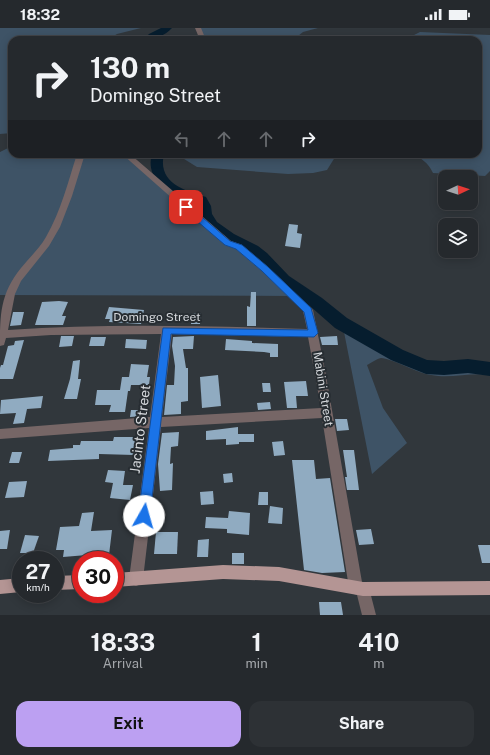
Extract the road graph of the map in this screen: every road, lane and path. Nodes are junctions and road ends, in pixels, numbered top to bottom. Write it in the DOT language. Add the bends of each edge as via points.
graph roads {
  1 [pos="80,158"];
  2 [pos="131,158"];
  3 [pos="167,330"];
  4 [pos="314,333"];
  5 [pos="1,337"];
  6 [pos="327,413"];
  7 [pos="156,422"];
  8 [pos="0,434"];
  9 [pos="136,579"];
  10 [pos="124,580"];
  11 [pos="12,586"];
  12 [pos="0,587"];
  13 [pos="490,588"];
  14 [pos="359,589"];
  15 [pos="369,615"];
  1 -- 5 [label="street" via="59,221 50,238 10,294"];
  2 -- 4 [label="street, Mabini Street" via="228,243 239,247 265,269 308,310"];
  3 -- 4 [label="street, Domingo Street"];
  3 -- 5 [label="street, Domingo Street" via="52,331"];
  3 -- 7 [label="street, Jacinto Street"];
  4 -- 6 [label="street, Mabini Street"];
  6 -- 7 [label="street"];
  6 -- 14 [label="street, Mabini Street"];
  7 -- 8 [label="street"];
  7 -- 9 [label="street, Jacinto Street"];
  9 -- 10 [label="main road"];
  9 -- 14 [label="main road" via="223,572 279,574"];
  11 -- 12 [label="main road"];
  13 -- 14 [label="main road"];
  14 -- 15 [label="street, Mabini Street"];
}
